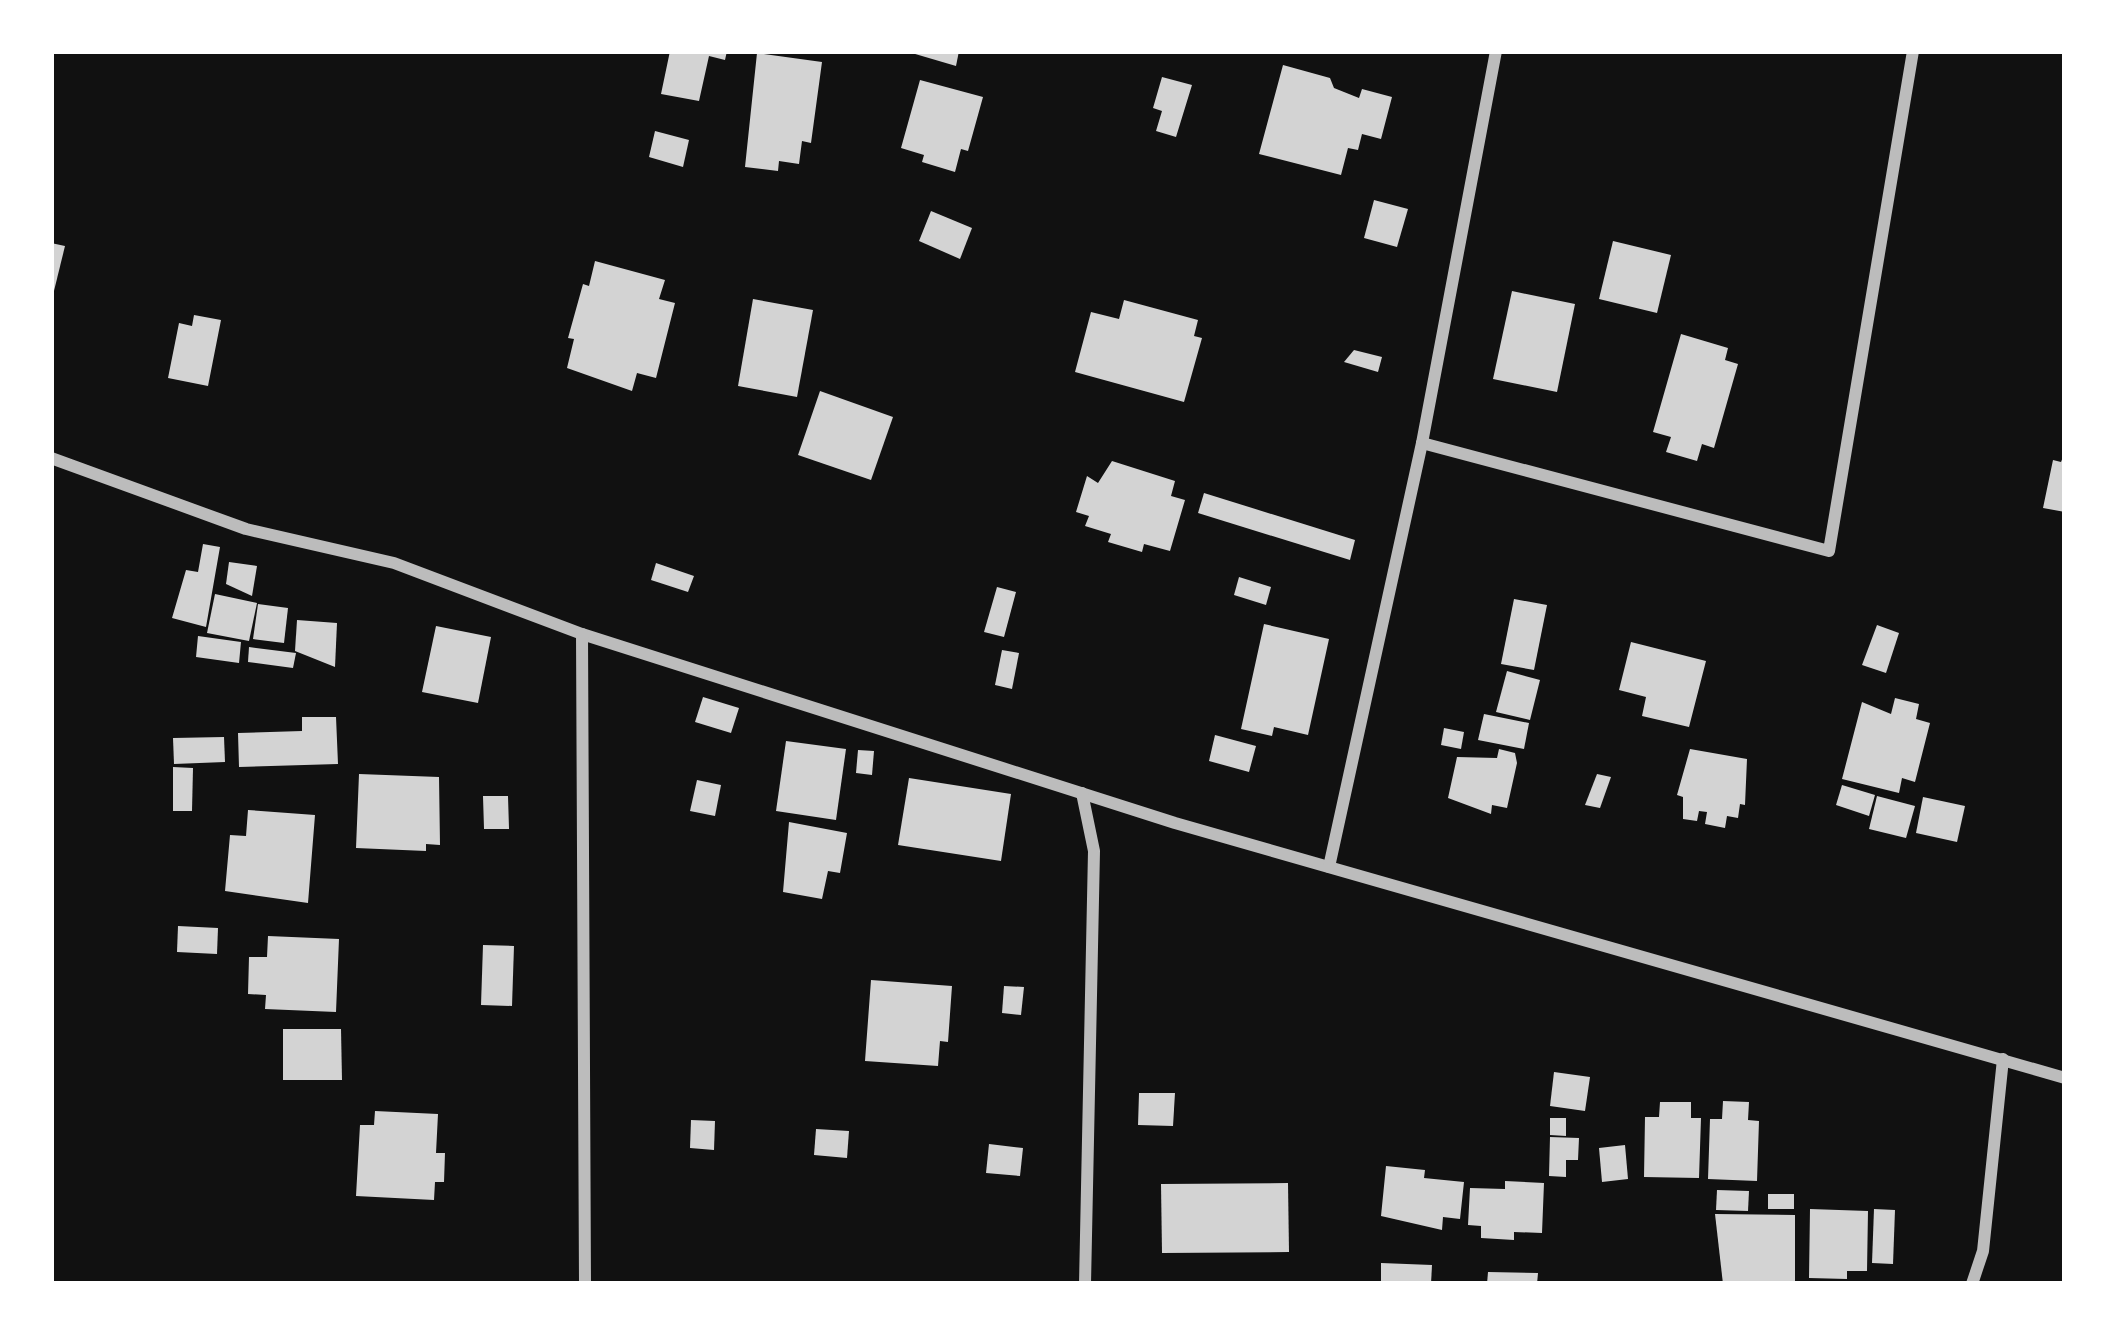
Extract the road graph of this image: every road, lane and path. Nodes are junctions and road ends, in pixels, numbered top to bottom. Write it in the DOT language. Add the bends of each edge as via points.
graph roads {
  1 [pos="1496,51"];
  2 [pos="1913,51"];
  3 [pos="1422,443"];
  4 [pos="51,458"];
  5 [pos="582,634"];
  6 [pos="1082,793"];
  7 [pos="1329,867"];
  8 [pos="2003,1059"];
  9 [pos="2065,1078"];
  10 [pos="585,1284"];
  11 [pos="1085,1284"];
  12 [pos="1972,1284"];
  1 -- 3 [label="street"];
  2 -- 3 [label="street" via="1829,551"];
  3 -- 7 [label="street"];
  4 -- 5 [label="street" via="246,529 394,563"];
  5 -- 6 [label="street"];
  5 -- 10 [label="street"];
  6 -- 7 [label="street"];
  6 -- 11 [label="street" via="1094,851"];
  7 -- 8 [label="street"];
  8 -- 9 [label="street"];
  8 -- 12 [label="street" via="1983,1252"];
}
